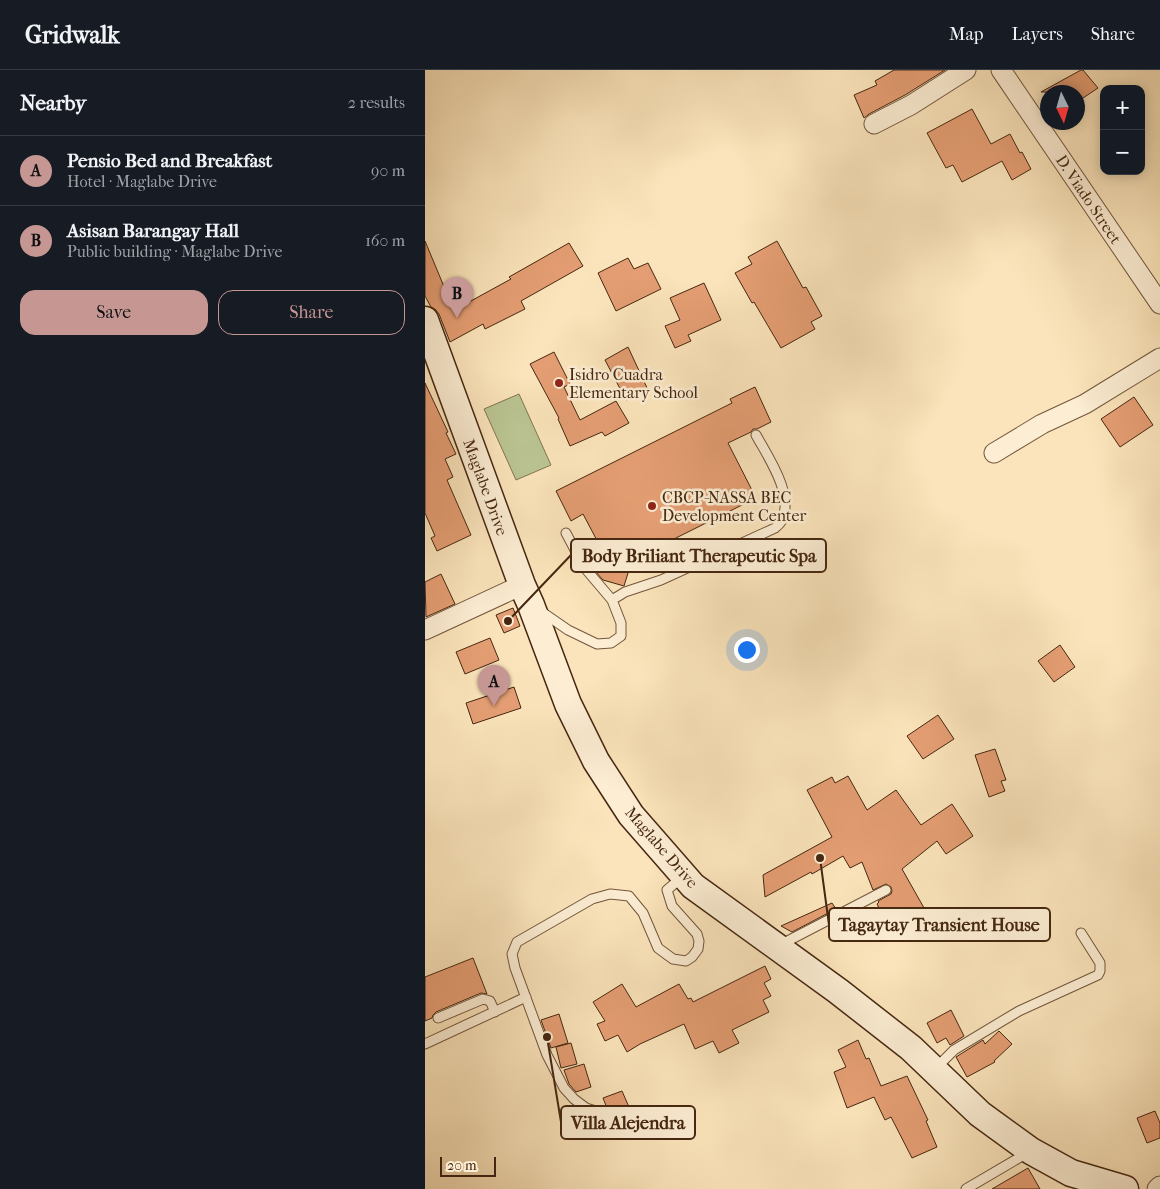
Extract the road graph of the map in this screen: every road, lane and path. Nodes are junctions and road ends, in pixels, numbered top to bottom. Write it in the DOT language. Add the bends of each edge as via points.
graph roads {
  1 [pos="966,70"];
  2 [pos="1001,70"];
  3 [pos="874,124"];
  4 [pos="1160,304"];
  5 [pos="425,320"];
  6 [pos="1160,358"];
  7 [pos="756,435"];
  8 [pos="994,453"];
  9 [pos="565,533"];
  10 [pos="526,595"];
  11 [pos="612,600"];
  12 [pos="425,630"];
  13 [pos="684,876"];
  14 [pos="887,890"];
  15 [pos="1081,933"];
  16 [pos="777,947"];
  17 [pos="526,998"];
  18 [pos="495,1012"];
  19 [pos="438,1018"];
  20 [pos="425,1044"];
  21 [pos="934,1070"];
  22 [pos="609,1115"];
  23 [pos="1031,1150"];
  24 [pos="1160,1186"];
  25 [pos="966,1189"];
  26 [pos="1125,1189"];
  27 [pos="1157,1189"];
  1 -- 3 [label="street"];
  2 -- 4 [label="street, D. Viado Street"];
  5 -- 10 [label="main road, Maglabe Drive"];
  6 -- 8 [label="street" via="1085,404 1042,424"];
  7 -- 11 [label="lane" via="777,474 785,498 782,521 775,528"];
  9 -- 11 [label="lane" via="584,567"];
  10 -- 11 [label="lane" via="568,630 597,644 611,643 621,636 621,623"];
  10 -- 12 [label="street"];
  10 -- 13 [label="main road, Maglabe Drive" via="568,704 596,761 631,815"];
  13 -- 16 [label="main road, Maglabe Drive"];
  13 -- 17 [label="lane" via="667,890 672,906 697,934 698,949 692,957 673,959 658,948 643,913 629,896 610,894 592,899 517,942 512,954"];
  14 -- 16 [label="lane"];
  15 -- 21 [label="lane" via="1100,963 1101,971 1097,975 1019,1011 954,1050"];
  16 -- 21 [label="main road, Maglabe Drive" via="838,990"];
  17 -- 18 [label="lane"];
  17 -- 22 [label="lane" via="547,1055 564,1088 586,1108"];
  18 -- 19 [label="lane" via="490,1001 483,999"];
  18 -- 20 [label="lane"];
  21 -- 23 [label="main road, Maglabe Drive" via="979,1114"];
  23 -- 25 [label="lane"];
  23 -- 26 [label="main road, Maglabe Drive" via="1071,1173"];
  24 -- 27 [label="street"];
}
